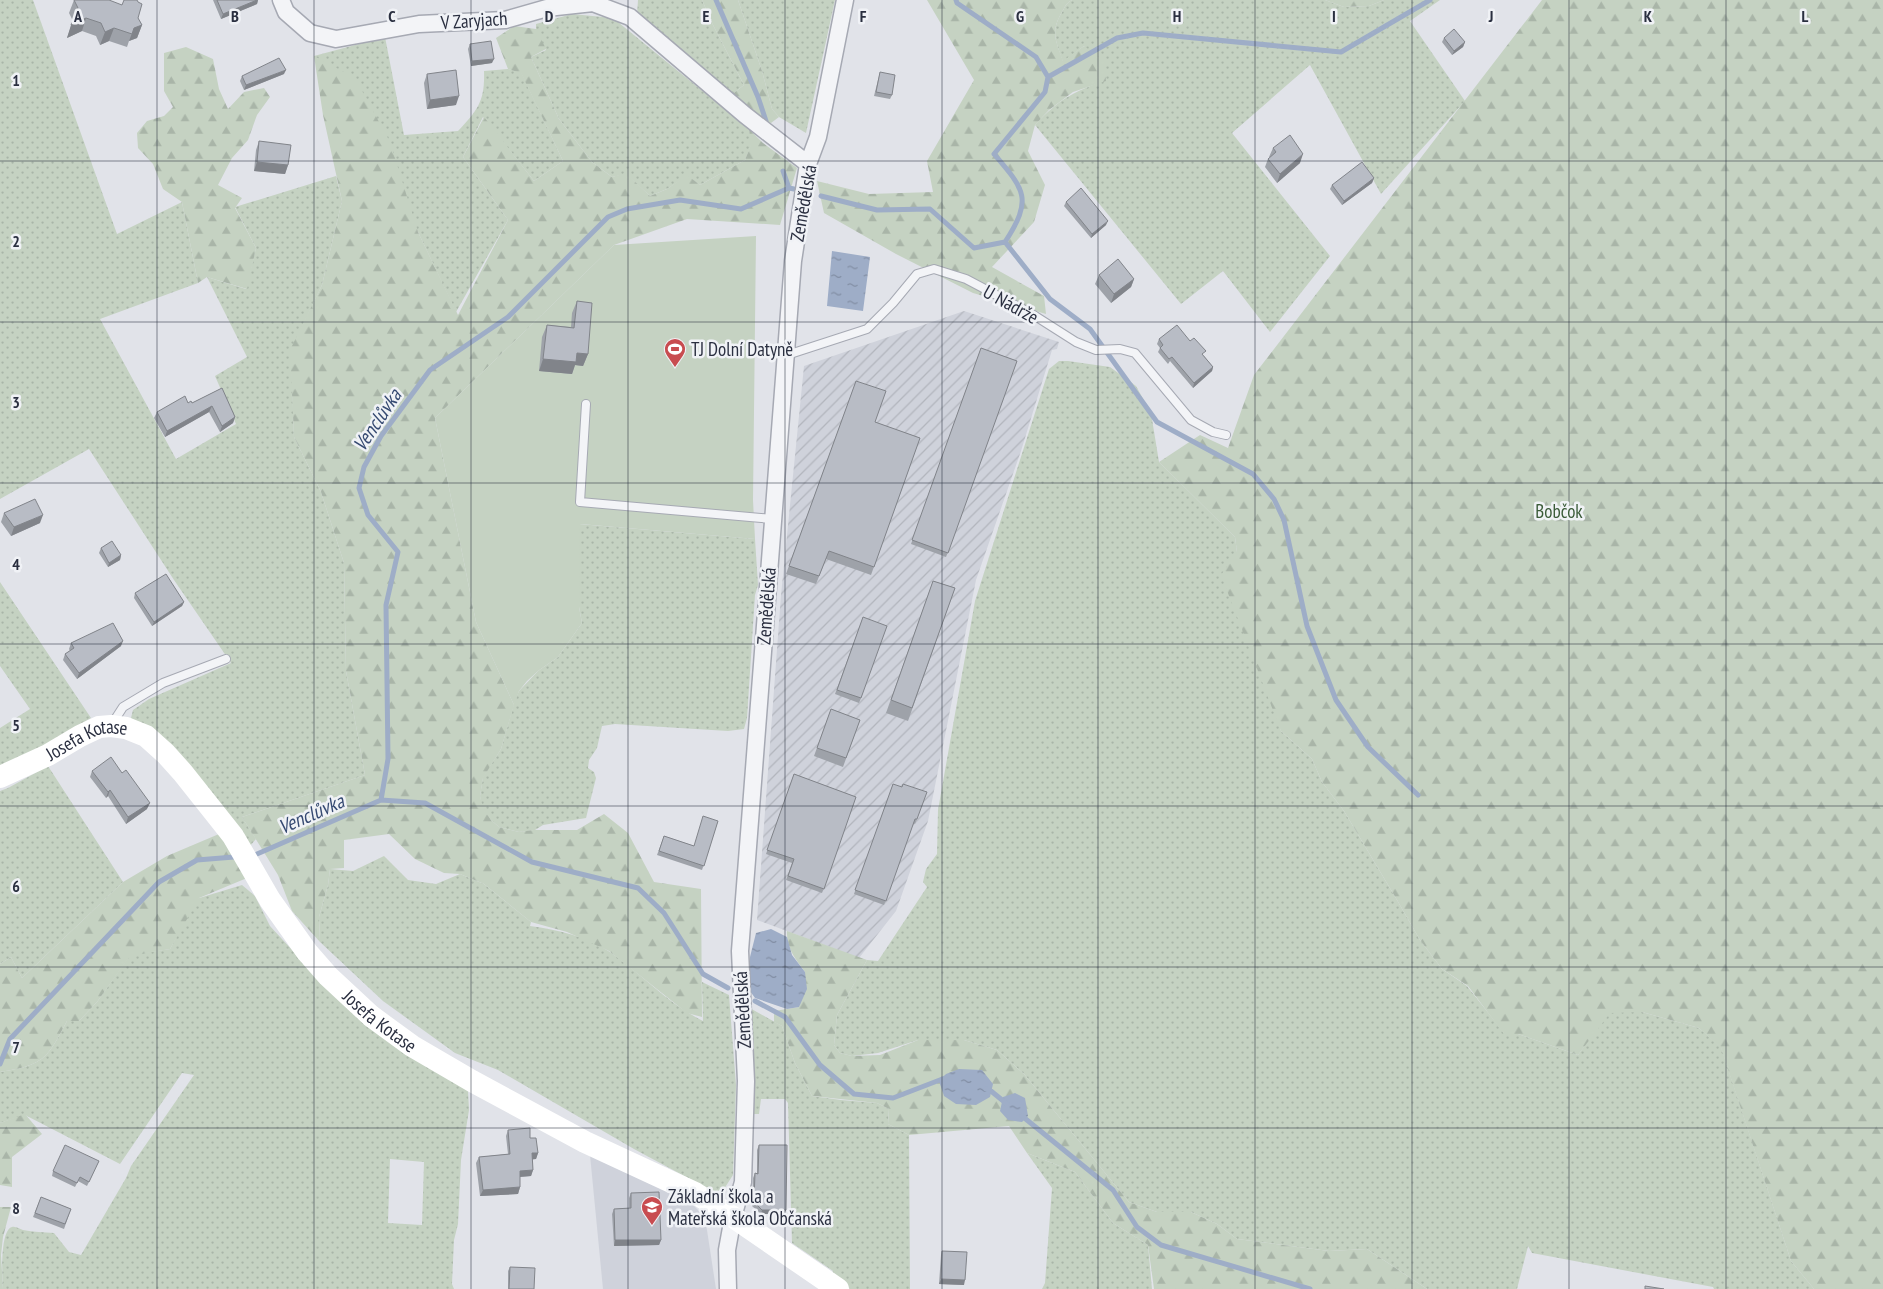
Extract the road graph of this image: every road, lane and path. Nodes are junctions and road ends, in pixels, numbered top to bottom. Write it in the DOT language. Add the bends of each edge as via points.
graph roads {
  1 [pos="280,0"];
  2 [pos="845,0"];
  3 [pos="808,164"];
  4 [pos="787,355"];
  5 [pos="586,404"];
  6 [pos="1226,435"];
  7 [pos="772,519"];
  8 [pos="226,659"];
  9 [pos="110,726"];
  10 [pos="0,777"];
  11 [pos="733,1217"];
  12 [pos="728,1289"];
  13 [pos="838,1289"];
  1 -- 3 [label="street, V Zaryjach" via="286,12 310,33 336,38 419,24 505,20 547,8 593,3 630,17"];
  2 -- 3 [label="street, Zemědělská" via="818,137"];
  3 -- 4 [label="street, Zemědělská" via="793,261"];
  4 -- 6 [label="lane, U Nádrže" via="867,329 917,274 934,269 966,279 1076,342 1096,350 1120,349 1135,354 1191,420"];
  4 -- 7 [label="street, Zemědělská"];
  5 -- 7 [label="lane" via="580,502"];
  7 -- 11 [label="street, Zemědělská" via="740,951 746,1081 743,1182"];
  8 -- 9 [label="lane" via="163,683 122,707"];
  9 -- 10 [label="street, Josefa Kotase" via="99,727"];
  9 -- 11 [label="street, Josefa Kotase" via="146,736 166,754 233,836 270,900 307,952 372,1016 412,1046 472,1081 585,1142 695,1193"];
  11 -- 12 [label="street, Zemědělská" via="727,1250"];
  11 -- 13 [label="street, Josefa Kotase"];
}
